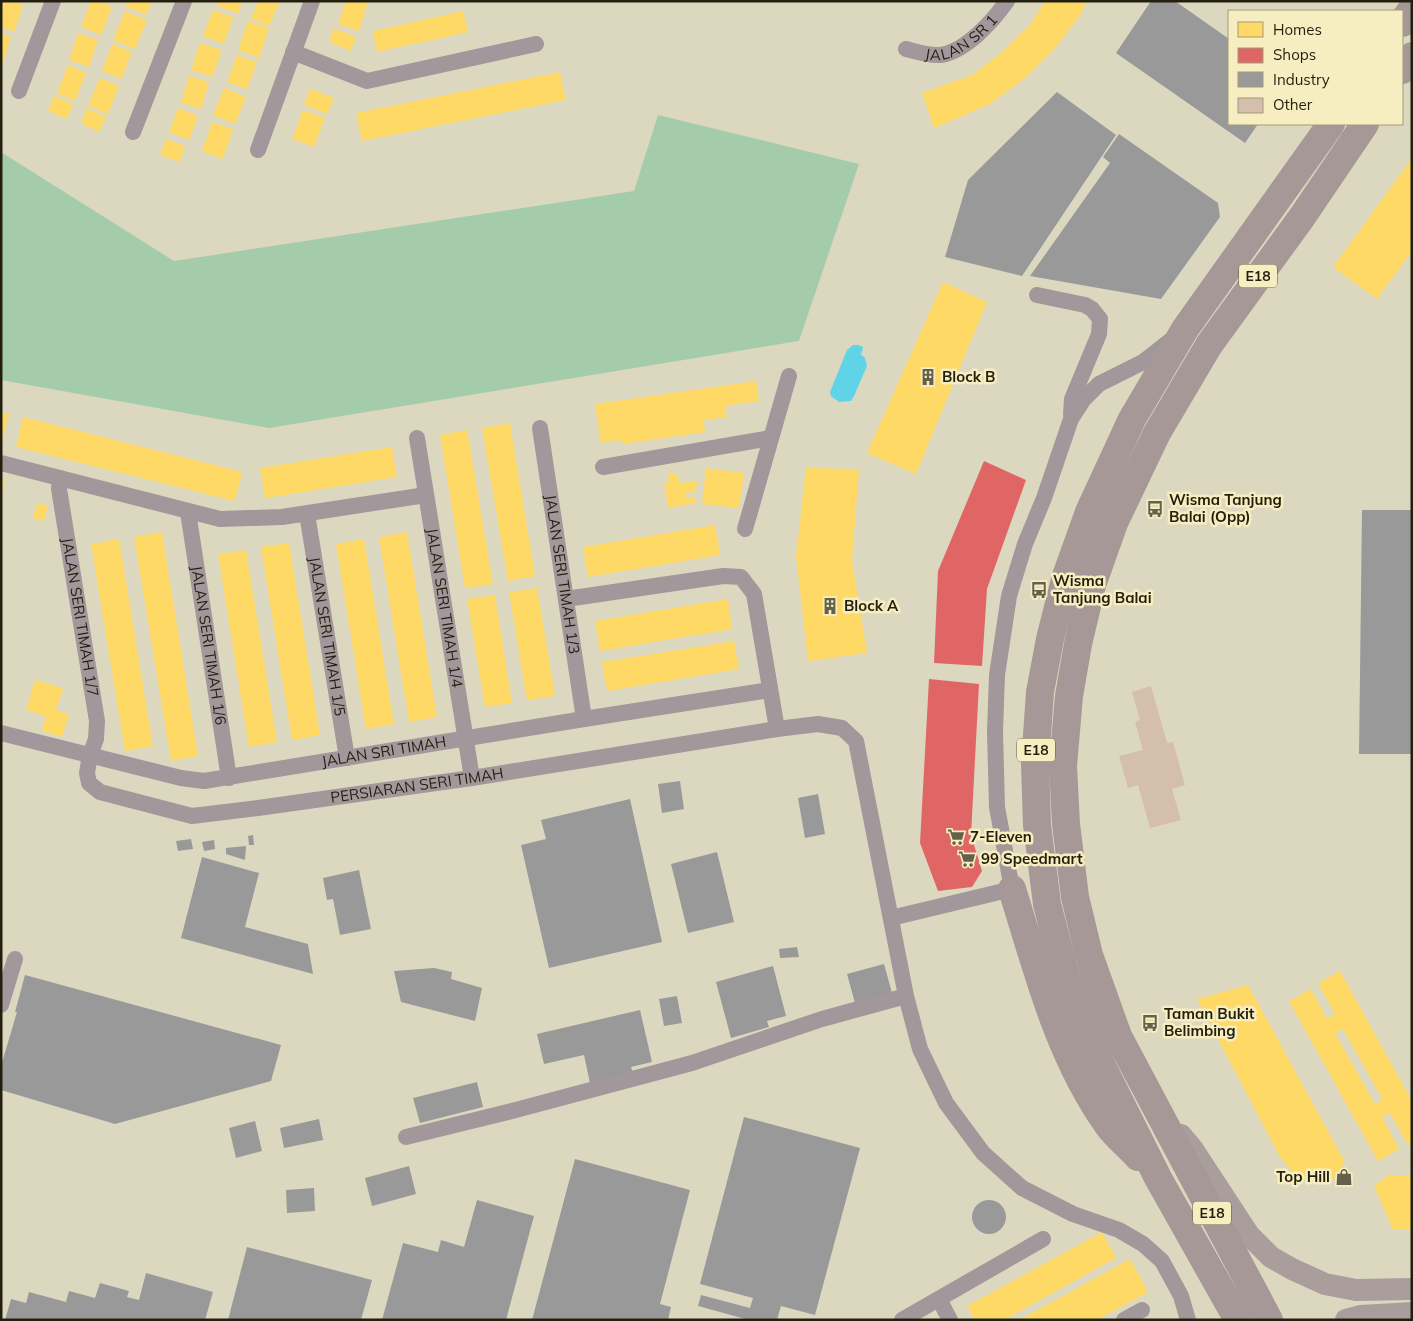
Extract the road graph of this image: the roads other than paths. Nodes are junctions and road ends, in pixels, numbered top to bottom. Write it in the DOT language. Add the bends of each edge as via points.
graph roads {
  1 [pos="53,1"];
  2 [pos="184,1"];
  3 [pos="312,1"];
  4 [pos="1007,1"];
  5 [pos="1412,9"];
  6 [pos="1403,22"];
  7 [pos="536,44"];
  8 [pos="906,49"];
  9 [pos="293,52"];
  10 [pos="1412,56"];
  11 [pos="1403,69"];
  12 [pos="20,91"];
  13 [pos="1330,125"];
  14 [pos="1365,125"];
  15 [pos="133,132"];
  16 [pos="258,150"];
  17 [pos="1037,295"];
  18 [pos="1185,329"];
  19 [pos="1090,355"];
  20 [pos="789,376"];
  21 [pos="1114,377"];
  22 [pos="1071,419"];
  23 [pos="540,428"];
  24 [pos="417,438"];
  25 [pos="770,438"];
  26 [pos="1,463"];
  27 [pos="603,467"];
  28 [pos="60,478"];
  29 [pos="426,495"];
  30 [pos="188,512"];
  31 [pos="307,514"];
  32 [pos="745,529"];
  33 [pos="566,599"];
  34 [pos="770,690"];
  35 [pos="584,719"];
  36 [pos="777,729"];
  37 [pos="1,734"];
  38 [pos="465,738"];
  39 [pos="90,755"];
  40 [pos="347,758"];
  41 [pos="229,778"];
  42 [pos="472,778"];
  43 [pos="1012,889"];
  44 [pos="891,918"];
  45 [pos="15,959"];
  46 [pos="906,996"];
  47 [pos="1,1005"];
  48 [pos="1155,1106"];
  49 [pos="406,1137"];
  50 [pos="1158,1178"];
  51 [pos="1043,1239"];
  52 [pos="1412,1289"];
  53 [pos="939,1300"];
  54 [pos="1142,1310"];
  55 [pos="1412,1313"];
  56 [pos="902,1320"];
  57 [pos="950,1320"];
  58 [pos="1124,1320"];
  59 [pos="1188,1320"];
  60 [pos="1238,1320"];
  61 [pos="1269,1320"];
  62 [pos="1346,1320"];
  1 -- 12 [label="street"];
  2 -- 15 [label="street"];
  3 -- 9 [label="street"];
  4 -- 8 [label="street, JALAN SR 1" via="993,20 958,48 941,55"];
  5 -- 6 [label="highway"];
  7 -- 9 [label="street" via="367,81"];
  9 -- 16 [label="street"];
  10 -- 11 [label="highway"];
  13 -- 18 [label="highway, E18"];
  14 -- 48 [label="highway, E18" via="1208,345 1157,432 1114,523 1092,585 1078,644 1069,696 1063,766 1075,897 1089,955 1118,1036"];
  17 -- 19 [label="street" via="1092,309 1100,320 1099,334"];
  18 -- 21 [label="street" via="1143,362"];
  18 -- 50 [label="highway, E18" via="1132,419 1089,512 1066,576 1040,692 1035,764 1037,825 1047,904 1063,966 1094,1050"];
  19 -- 21 [label="street" via="1096,368 1104,375"];
  19 -- 22 [label="street" via="1072,399"];
  20 -- 25 [label="street"];
  21 -- 22 [label="street" via="1099,384"];
  22 -- 43 [label="street" via="1009,596 997,675 997,807"];
  23 -- 33 [label="street, JALAN SERI TIMAH 1/3"];
  24 -- 29 [label="street, JALAN SERI TIMAH 1/4"];
  25 -- 27 [label="street"];
  25 -- 32 [label="street"];
  26 -- 28 [label="street"];
  28 -- 30 [label="street"];
  28 -- 39 [label="street, JALAN SERI TIMAH 1/7" via="59,489 97,721 96,739"];
  29 -- 31 [label="street"];
  29 -- 38 [label="street, JALAN SERI TIMAH 1/4"];
  30 -- 31 [label="street" via="220,519"];
  30 -- 41 [label="street, JALAN SERI TIMAH 1/6"];
  31 -- 40 [label="street, JALAN SERI TIMAH 1/5"];
  33 -- 34 [label="street" via="724,576 741,577 754,594"];
  33 -- 35 [label="street, JALAN SERI TIMAH 1/3"];
  34 -- 35 [label="street, JALAN SRI TIMAH"];
  34 -- 36 [label="street"];
  35 -- 38 [label="street, JALAN SRI TIMAH"];
  36 -- 42 [label="street, PERSIARAN SERI TIMAH"];
  36 -- 44 [label="street, PERSIARAN SERI TIMAH" via="818,724 842,728 856,741"];
  37 -- 39 [label="street, JALAN SRI TIMAH"];
  38 -- 40 [label="street, JALAN SRI TIMAH"];
  38 -- 42 [label="street, JALAN SERI TIMAH 1/4"];
  39 -- 41 [label="street, JALAN SRI TIMAH" via="181,778 204,781"];
  39 -- 42 [label="street, PERSIARAN SERI TIMAH" via="87,773 90,784 100,792 192,816"];
  40 -- 41 [label="street, JALAN SRI TIMAH"];
  43 -- 44 [label="street"];
  43 -- 50 [label="highway" via="1041,984 1062,1041 1084,1086 1107,1125"];
  44 -- 46 [label="street, PERSIARAN SERI TIMAH"];
  45 -- 47 [label="street"];
  46 -- 49 [label="street" via="822,1019 692,1063"];
  46 -- 59 [label="street, PERSIARAN SERI TIMAH" via="920,1048 946,1103 983,1153 1022,1188 1073,1214 1119,1230 1143,1244 1162,1261 1181,1296"];
  48 -- 52 [label="main road" via="1192,1148 1249,1235 1271,1257 1325,1284 1356,1290"];
  48 -- 61 [label="highway, E18"];
  50 -- 60 [label="highway, E18"];
  51 -- 53 [label="street"];
  53 -- 56 [label="street"];
  53 -- 57 [label="street"];
  54 -- 58 [label="street"];
  55 -- 62 [label="main road"];
}
